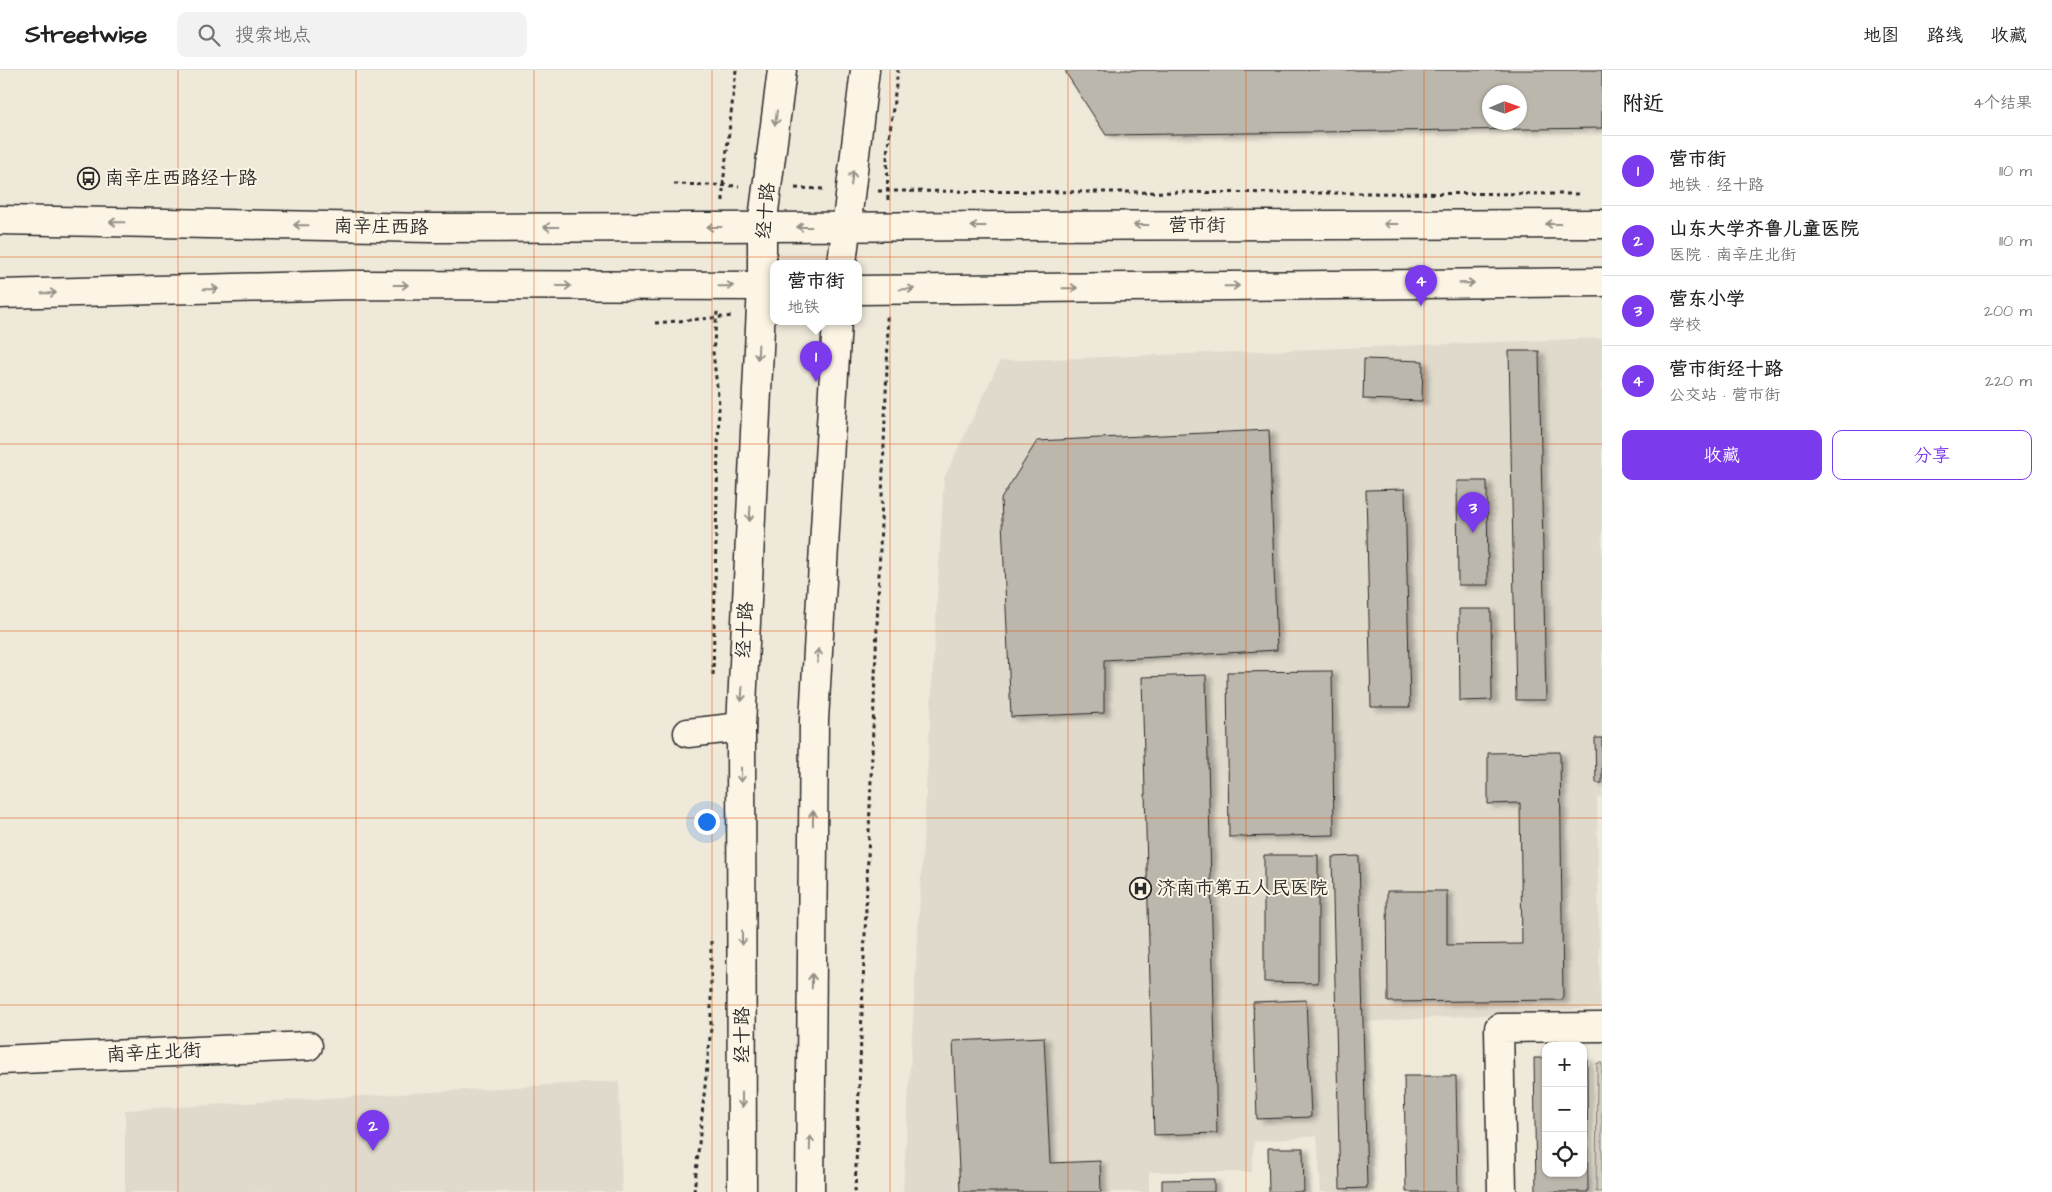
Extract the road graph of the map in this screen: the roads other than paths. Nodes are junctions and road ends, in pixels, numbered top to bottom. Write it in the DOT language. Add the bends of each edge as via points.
graph roads {
  1 [pos="782,70"];
  2 [pos="865,70"];
  3 [pos="0,220"];
  4 [pos="1602,224"];
  5 [pos="762,226"];
  6 [pos="846,226"];
  7 [pos="842,260"];
  8 [pos="1602,282"];
  9 [pos="768,286"];
  10 [pos="862,290"];
  11 [pos="0,294"];
  12 [pos="837,325"];
  13 [pos="741,727"];
  14 [pos="688,732"];
  15 [pos="1602,1027"];
  16 [pos="308,1046"];
  17 [pos="0,1060"];
  18 [pos="742,1192"];
  19 [pos="810,1192"];
  20 [pos="1502,1192"];
  1 -- 5 [label="main road, 经十路, one-way"];
  6 -- 2 [label="main road, one-way"];
  5 -- 3 [label="main road, 南辛庄西路, one-way" via="430,228"];
  4 -- 6 [label="main road, 营市街, one-way"];
  6 -- 5 [label="main road, 营市街, one-way"];
  5 -- 9 [label="main road, 经十路"];
  6 -- 7 [label="main road"];
  10 -- 8 [label="main road, one-way"];
  11 -- 9 [label="main road, one-way" via="352,285"];
  9 -- 13 [label="main road, 经十路, one-way" via="760,314"];
  19 -- 12 [label="main road, one-way" via="814,720"];
  13 -- 14 [label="main road"];
  13 -- 18 [label="main road, 经十路, one-way"];
  15 -- 20 [label="main road" via="1499,1028"];
  16 -- 17 [label="main road, 南辛庄北街"];
}
